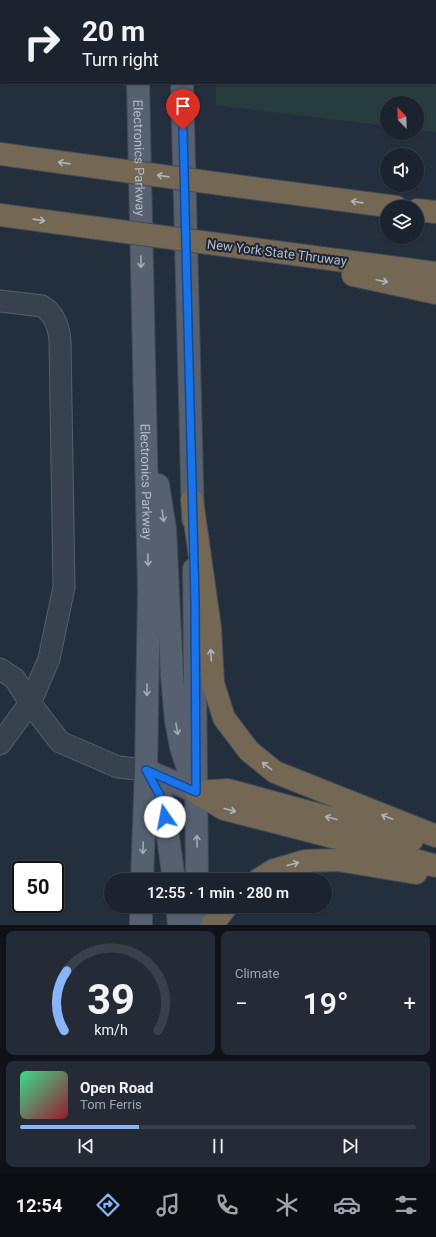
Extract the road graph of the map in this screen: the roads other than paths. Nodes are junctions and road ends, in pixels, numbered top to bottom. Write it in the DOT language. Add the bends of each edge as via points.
graph roads {
  1 [pos="138,84"];
  2 [pos="182,84"];
  3 [pos="0,154"];
  4 [pos="380,205"];
  5 [pos="424,211"];
  6 [pos="436,212"];
  7 [pos="0,215"];
  8 [pos="291,254"];
  9 [pos="436,273"];
  10 [pos="436,293"];
  11 [pos="0,300"];
  12 [pos="145,394"];
  13 [pos="192,500"];
  14 [pos="0,670"];
  15 [pos="30,703"];
  16 [pos="0,744"];
  17 [pos="146,770"];
  18 [pos="196,792"];
  19 [pos="436,836"];
  20 [pos="436,846"];
  21 [pos="436,866"];
  22 [pos="142,873"];
  23 [pos="173,873"];
  24 [pos="197,873"];
  25 [pos="269,873"];
  26 [pos="436,876"];
  27 [pos="141,913"];
  28 [pos="178,913"];
  29 [pos="195,913"];
  30 [pos="221,913"];
  31 [pos="141,925"];
  32 [pos="179,925"];
  33 [pos="194,925"];
  34 [pos="212,925"];
  1 -- 12 [label="main road, Electronics Parkway, one-way"];
  2 -- 13 [label="main road"];
  4 -- 3 [label="highway, one-way, bridge"];
  5 -- 6 [label="highway"];
  7 -- 8 [label="highway, New York State Thruway, one-way, bridge"];
  8 -- 9 [label="highway, New York State Thruway"];
  8 -- 10 [label="highway, one-way" via="351,274"];
  11 -- 15 [label="lane" via="42,306 48,310 59,328 60,341 64,587 49,659"];
  12 -- 17 [label="main road, Electronics Parkway, one-way" via="149,591"];
  12 -- 18 [label="main road, one-way" via="165,530 176,721 181,747"];
  13 -- 18 [label="main road"];
  19 -- 13 [label="highway, one-way" via="275,772 248,751 224,718 213,683 210,628"];
  14 -- 15 [label="lane" via="15,678"];
  15 -- 16 [label="lane"];
  15 -- 17 [label="lane" via="60,742 118,767"];
  17 -- 18 [label="main road"];
  17 -- 22 [label="main road, Electronics Parkway, one-way"];
  17 -- 23 [label="main road" via="163,801"];
  20 -- 18 [label="highway, one-way" via="228,790"];
  18 -- 21 [label="highway, one-way" via="224,809"];
  24 -- 18 [label="main road, one-way"];
  25 -- 26 [label="highway, one-way" via="305,861 338,860"];
  27 -- 31 [label="main road"];
  28 -- 32 [label="main road"];
  29 -- 33 [label="main road"];
  30 -- 34 [label="highway"];
}
